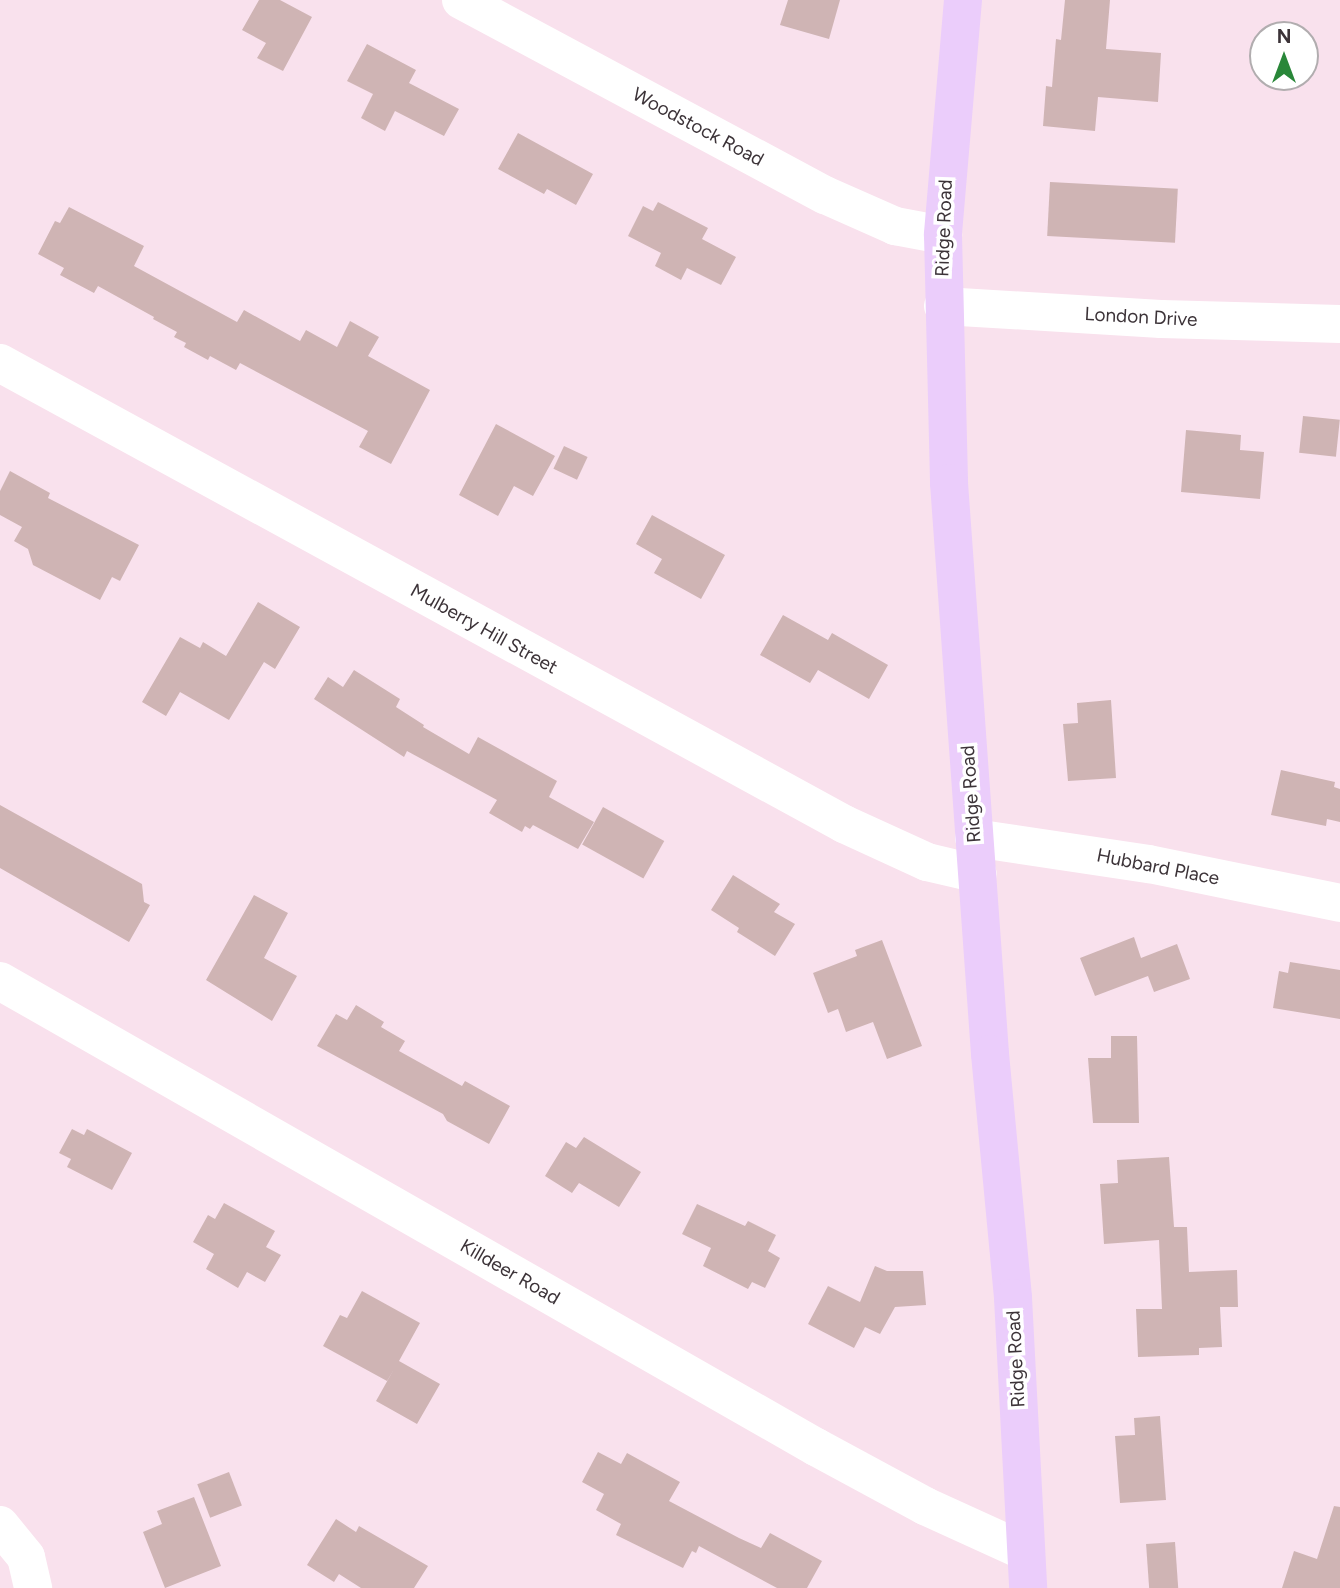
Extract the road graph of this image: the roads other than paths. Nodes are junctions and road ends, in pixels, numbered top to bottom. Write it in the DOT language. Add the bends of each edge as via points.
graph roads {
  1 [pos="461,0"];
  2 [pos="963,0"];
  3 [pos="943,235"];
  4 [pos="943,306"];
  5 [pos="1340,324"];
  6 [pos="0,363"];
  7 [pos="976,856"];
  8 [pos="1340,903"];
  9 [pos="0,981"];
  10 [pos="0,1525"];
  11 [pos="1027,1570"];
  12 [pos="33,1588"];
  1 -- 3 [label="street, Woodstock Road" via="825,195 895,226"];
  2 -- 3 [label="main road, Ridge Road"];
  3 -- 4 [label="main road, Ridge Road"];
  4 -- 5 [label="street, London Drive"];
  4 -- 7 [label="main road, Ridge Road" via="949,483"];
  6 -- 7 [label="street, Mulberry Hill Street" via="844,824 927,862"];
  7 -- 8 [label="street, Hubbard Place" via="1149,864"];
  7 -- 11 [label="main road, Ridge Road" via="1013,1298"];
  9 -- 11 [label="street, Killdeer Road" via="925,1506"];
  10 -- 12 [label="street" via="26,1557"];
}
